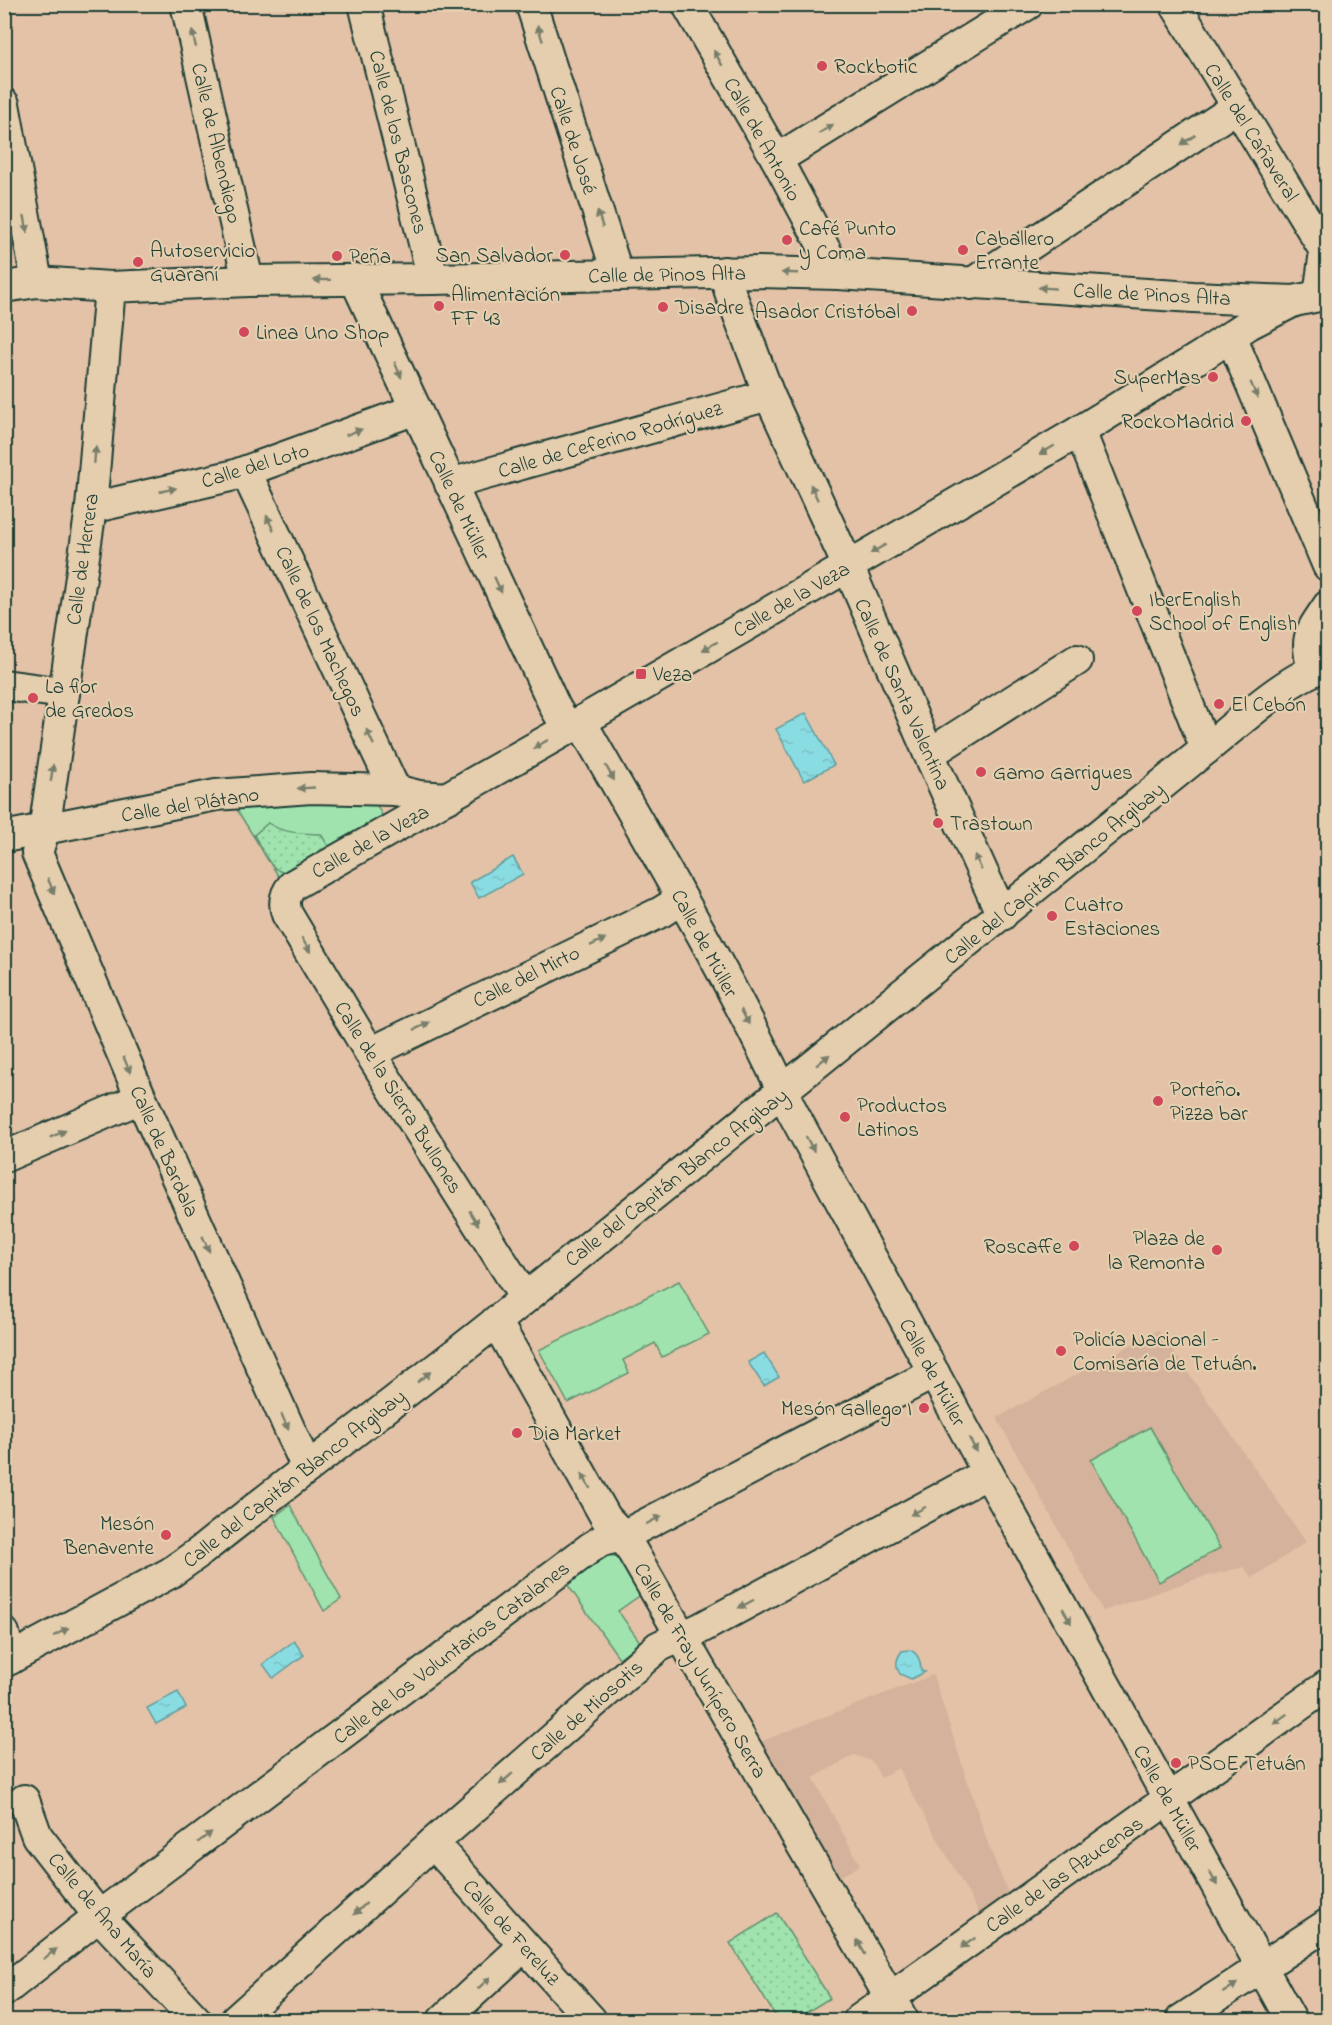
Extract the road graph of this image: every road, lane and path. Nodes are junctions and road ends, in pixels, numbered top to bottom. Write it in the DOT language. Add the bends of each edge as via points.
graph roads {
  1 [pos="186,4"];
  2 [pos="364,4"];
  3 [pos="531,4"];
  4 [pos="687,4"];
  5 [pos="1028,4"];
  6 [pos="1175,4"];
  7 [pos="4,104"];
  8 [pos="1237,107"];
  9 [pos="776,158"];
  10 [pos="1326,252"];
  11 [pos="724,272"];
  12 [pos="618,274"];
  13 [pos="838,274"];
  14 [pos="355,279"];
  15 [pos="433,279"];
  16 [pos="248,281"];
  17 [pos="37,282"];
  18 [pos="971,284"];
  19 [pos="4,286"];
  20 [pos="110,287"];
  21 [pos="1314,297"];
  22 [pos="1232,336"];
  23 [pos="769,395"];
  24 [pos="416,409"];
  25 [pos="1080,431"];
  26 [pos="246,472"];
  27 [pos="450,484"];
  28 [pos="90,508"];
  29 [pos="848,566"];
  30 [pos="1328,566"];
  31 [pos="1328,606"];
  32 [pos="1077,660"];
  33 [pos="1320,667"];
  34 [pos="4,685"];
  35 [pos="63,693"];
  36 [pos="574,725"];
  37 [pos="1206,749"];
  38 [pos="929,754"];
  39 [pos="395,790"];
  40 [pos="448,798"];
  41 [pos="44,831"];
  42 [pos="4,837"];
  43 [pos="286,892"];
  44 [pos="682,899"];
  45 [pos="1002,915"];
  46 [pos="370,1053"];
  47 [pos="784,1092"];
  48 [pos="141,1098"];
  49 [pos="4,1157"];
  50 [pos="525,1298"];
  51 [pos="496,1321"];
  52 [pos="934,1373"];
  53 [pos="307,1468"];
  54 [pos="988,1473"];
  55 [pos="623,1536"];
  56 [pos="681,1638"];
  57 [pos="6,1652"];
  58 [pos="1328,1685"];
  59 [pos="1169,1799"];
  60 [pos="24,1800"];
  61 [pos="433,1843"];
  62 [pos="99,1916"];
  63 [pos="1328,1924"];
  64 [pos="524,1946"];
  65 [pos="1262,1967"];
  66 [pos="4,1991"];
  67 [pos="897,2009"];
  68 [pos="196,2020"];
  69 [pos="236,2020"];
  70 [pos="443,2020"];
  71 [pos="591,2020"];
  72 [pos="859,2020"];
  73 [pos="1181,2020"];
  74 [pos="1291,2020"];
  16 -- 1 [label="street, Calle de Albendiego, one-way"];
  2 -- 15 [label="street, Calle de los Bascones"];
  12 -- 3 [label="street, Calle de José, one-way"];
  9 -- 4 [label="street, Calle de Antonio, one-way"];
  9 -- 5 [label="street, one-way"];
  6 -- 8 [label="street, Calle del Cañaveral"];
  7 -- 17 [label="street, one-way"];
  8 -- 10 [label="street, Calle del Cañaveral"];
  8 -- 18 [label="street, one-way"];
  9 -- 13 [label="street, Calle de Antonio"];
  10 -- 21 [label="street, Calle del Cañaveral"];
  11 -- 12 [label="street, Calle de Pinos Alta"];
  13 -- 11 [label="street, Calle de Pinos Alta, one-way"];
  11 -- 23 [label="street, Calle de Santa Valentina"];
  12 -- 15 [label="street, Calle de Pinos Alta"];
  13 -- 18 [label="street, Calle de Pinos Alta"];
  14 -- 15 [label="street, Calle de Pinos Alta"];
  14 -- 16 [label="street, Calle de Pinos Alta, one-way"];
  14 -- 24 [label="street, Calle de Müller, one-way"];
  16 -- 20 [label="street, Calle de Pinos Alta"];
  17 -- 19 [label="street, Calle de Pinos Alta"];
  17 -- 20 [label="street, Calle de Pinos Alta"];
  21 -- 18 [label="street, Calle de Pinos Alta, one-way" via="1193,297"];
  28 -- 20 [label="street, Calle de Herrera, one-way"];
  21 -- 22 [label="street, Calle de la Veza" via="1249,324"];
  22 -- 25 [label="street, Calle de la Veza"];
  22 -- 30 [label="street, one-way"];
  23 -- 27 [label="street, Calle de Ceferino Rodríguez"];
  29 -- 23 [label="street, Calle de Santa Valentina, one-way"];
  26 -- 24 [label="street, Calle del Loto, one-way"];
  24 -- 27 [label="street, Calle de Müller"];
  25 -- 29 [label="street, Calle de la Veza, one-way"];
  25 -- 37 [label="street"];
  28 -- 26 [label="street, Calle del Loto, one-way"];
  39 -- 26 [label="street, Calle de los Machegos, one-way"];
  27 -- 36 [label="street, Calle de Müller, one-way" via="555,707"];
  28 -- 35 [label="street, Calle de Herrera"];
  29 -- 36 [label="street, Calle de la Veza, one-way"];
  29 -- 38 [label="street, Calle de Santa Valentina"];
  31 -- 33 [label="street" via="1310,632 1307,649"];
  32 -- 38 [label="street"];
  33 -- 37 [label="street, Calle del Capitán Blanco Argibay" via="1277,693"];
  34 -- 35 [label="street"];
  41 -- 35 [label="street, Calle de Herrera, one-way"];
  36 -- 40 [label="street, Calle de la Veza, one-way"];
  36 -- 44 [label="street, Calle de Müller, one-way"];
  37 -- 45 [label="street, Calle del Capitán Blanco Argibay"];
  45 -- 38 [label="street, Calle de Santa Valentina, one-way"];
  39 -- 40 [label="street, Calle del Plátano"];
  39 -- 41 [label="street, Calle del Plátano, one-way" via="311,788 216,795"];
  40 -- 43 [label="street, Calle de la Veza"];
  41 -- 42 [label="street, Calle del Plátano"];
  41 -- 48 [label="street, Calle de Bardala, one-way" via="37,853"];
  43 -- 46 [label="street, Calle de la Sierra Bullones, one-way" via="287,914"];
  46 -- 44 [label="street, Calle del Mirto, one-way"];
  44 -- 47 [label="street, Calle de Müller, one-way"];
  47 -- 45 [label="street, Calle del Capitán Blanco Argibay, one-way"];
  46 -- 50 [label="street, Calle de la Sierra Bullones, one-way"];
  47 -- 50 [label="street, Calle del Capitán Blanco Argibay"];
  47 -- 52 [label="street, Calle de Müller, one-way"];
  49 -- 48 [label="street, one-way"];
  48 -- 53 [label="street, Calle de Bardala, one-way"];
  50 -- 51 [label="street, Calle del Capitán Blanco Argibay"];
  53 -- 51 [label="street, Calle del Capitán Blanco Argibay, one-way"];
  55 -- 51 [label="street, Calle de Fray Junípero Serra, one-way" via="606,1518"];
  52 -- 54 [label="street, Calle de Müller, one-way"];
  55 -- 52 [label="street, Calle de los Voluntarios Catalanes, one-way"];
  57 -- 53 [label="street, Calle del Capitán Blanco Argibay, one-way" via="170,1573"];
  54 -- 56 [label="street, Calle de Miosotis, one-way"];
  54 -- 59 [label="street, Calle de Müller, one-way"];
  55 -- 56 [label="street, Calle de Fray Junípero Serra"];
  62 -- 55 [label="street, Calle de los Voluntarios Catalanes, one-way" via="590,1548"];
  56 -- 61 [label="street, Calle de Miosotis, one-way" via="658,1647"];
  67 -- 56 [label="street, Calle de Fray Junípero Serra, one-way"];
  58 -- 59 [label="street, Calle de las Azucenas, one-way"];
  59 -- 65 [label="street, Calle de Müller, one-way"];
  59 -- 67 [label="street, Calle de las Azucenas, one-way"];
  60 -- 62 [label="street, Calle de Ana María" via="37,1836"];
  61 -- 64 [label="street, Calle de Fereluz"];
  61 -- 69 [label="street, Calle de Miosotis, one-way"];
  66 -- 62 [label="street, Calle de los Voluntarios Catalanes, one-way"];
  62 -- 68 [label="street, Calle de Ana María"];
  63 -- 65 [label="street"];
  70 -- 64 [label="street, one-way"];
  64 -- 71 [label="street, Calle de Fereluz"];
  73 -- 65 [label="street, one-way"];
  65 -- 74 [label="street, Calle de Müller"];
  67 -- 72 [label="street, Calle de las Azucenas"];
}
